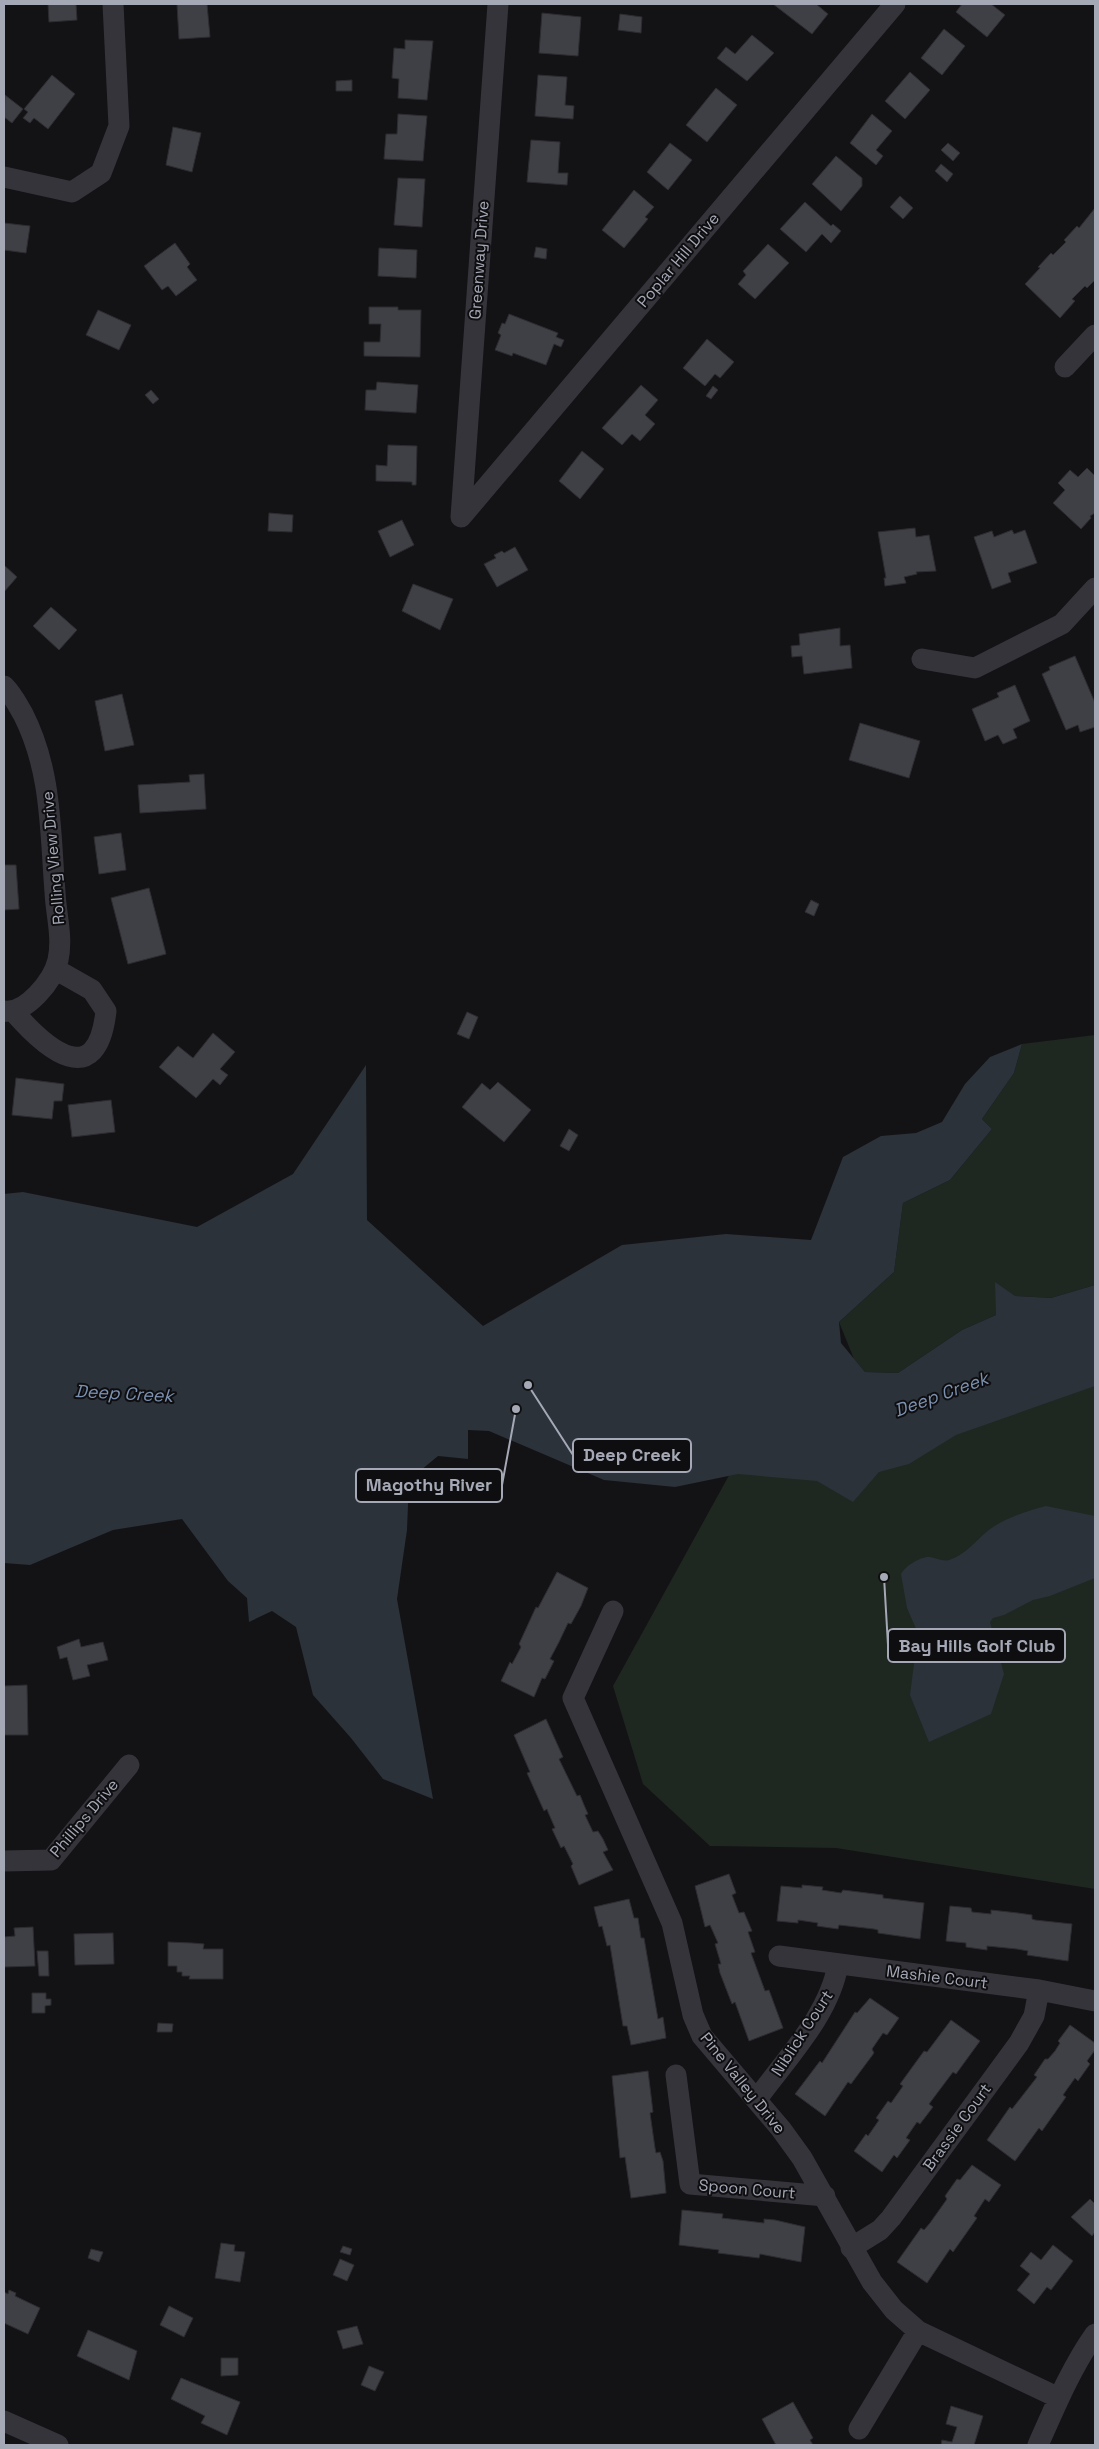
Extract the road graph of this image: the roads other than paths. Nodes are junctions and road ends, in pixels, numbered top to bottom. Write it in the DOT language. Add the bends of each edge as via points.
graph roads {
  1 [pos="112,4"];
  2 [pos="498,4"];
  3 [pos="895,4"];
  4 [pos="4,176"];
  5 [pos="1095,335"];
  6 [pos="1065,367"];
  7 [pos="461,517"];
  8 [pos="1095,588"];
  9 [pos="922,658"];
  10 [pos="4,686"];
  11 [pos="55,969"];
  12 [pos="9,1012"];
  13 [pos="613,1611"];
  14 [pos="129,1765"];
  15 [pos="4,1861"];
  16 [pos="779,1956"];
  17 [pos="838,1964"];
  18 [pos="1039,1990"];
  19 [pos="1095,2001"];
  20 [pos="676,2075"];
  21 [pos="757,2100"];
  22 [pos="824,2196"];
  23 [pos="851,2248"];
  24 [pos="918,2331"];
  25 [pos="1095,2334"];
  26 [pos="1059,2398"];
  27 [pos="4,2421"];
  28 [pos="859,2428"];
  29 [pos="58,2445"];
  30 [pos="1038,2445"];
  1 -- 4 [label="street" via="119,126 101,174 72,192"];
  2 -- 7 [label="street, Greenway Drive"];
  3 -- 7 [label="street, Poplar Hill Drive"];
  5 -- 6 [label="street"];
  8 -- 9 [label="street" via="1062,624 975,668"];
  10 -- 11 [label="street, Rolling View Drive" via="12,694 30,728 43,763 60,934"];
  11 -- 12 [label="street, Rolling View Drive" via="37,994"];
  11 -- 12 [label="street" via="92,990 106,1011 104,1032 98,1047 76,1058 63,1053 38,1039"];
  13 -- 21 [label="street, Pine Valley Drive" via="573,1698 672,1923 692,2015 702,2036"];
  14 -- 15 [label="street, Phillips Drive" via="51,1860"];
  16 -- 17 [label="street, Mashie Court"];
  17 -- 18 [label="street, Mashie Court"];
  17 -- 21 [label="street, Niblick Court" via="827,2001"];
  18 -- 19 [label="street, Mashie Court"];
  18 -- 23 [label="street, Brassie Court" via="1034,2016 1007,2059 890,2218 880,2230"];
  20 -- 22 [label="street, Spoon Court" via="690,2184"];
  21 -- 22 [label="street, Pine Valley Drive" via="802,2158"];
  22 -- 23 [label="street, Pine Valley Drive"];
  23 -- 24 [label="street, Pine Valley Drive" via="894,2310"];
  24 -- 26 [label="street, Pine Valley Drive"];
  24 -- 28 [label="street"];
  25 -- 26 [label="street"];
  26 -- 30 [label="street"];
  27 -- 29 [label="street"];
}
